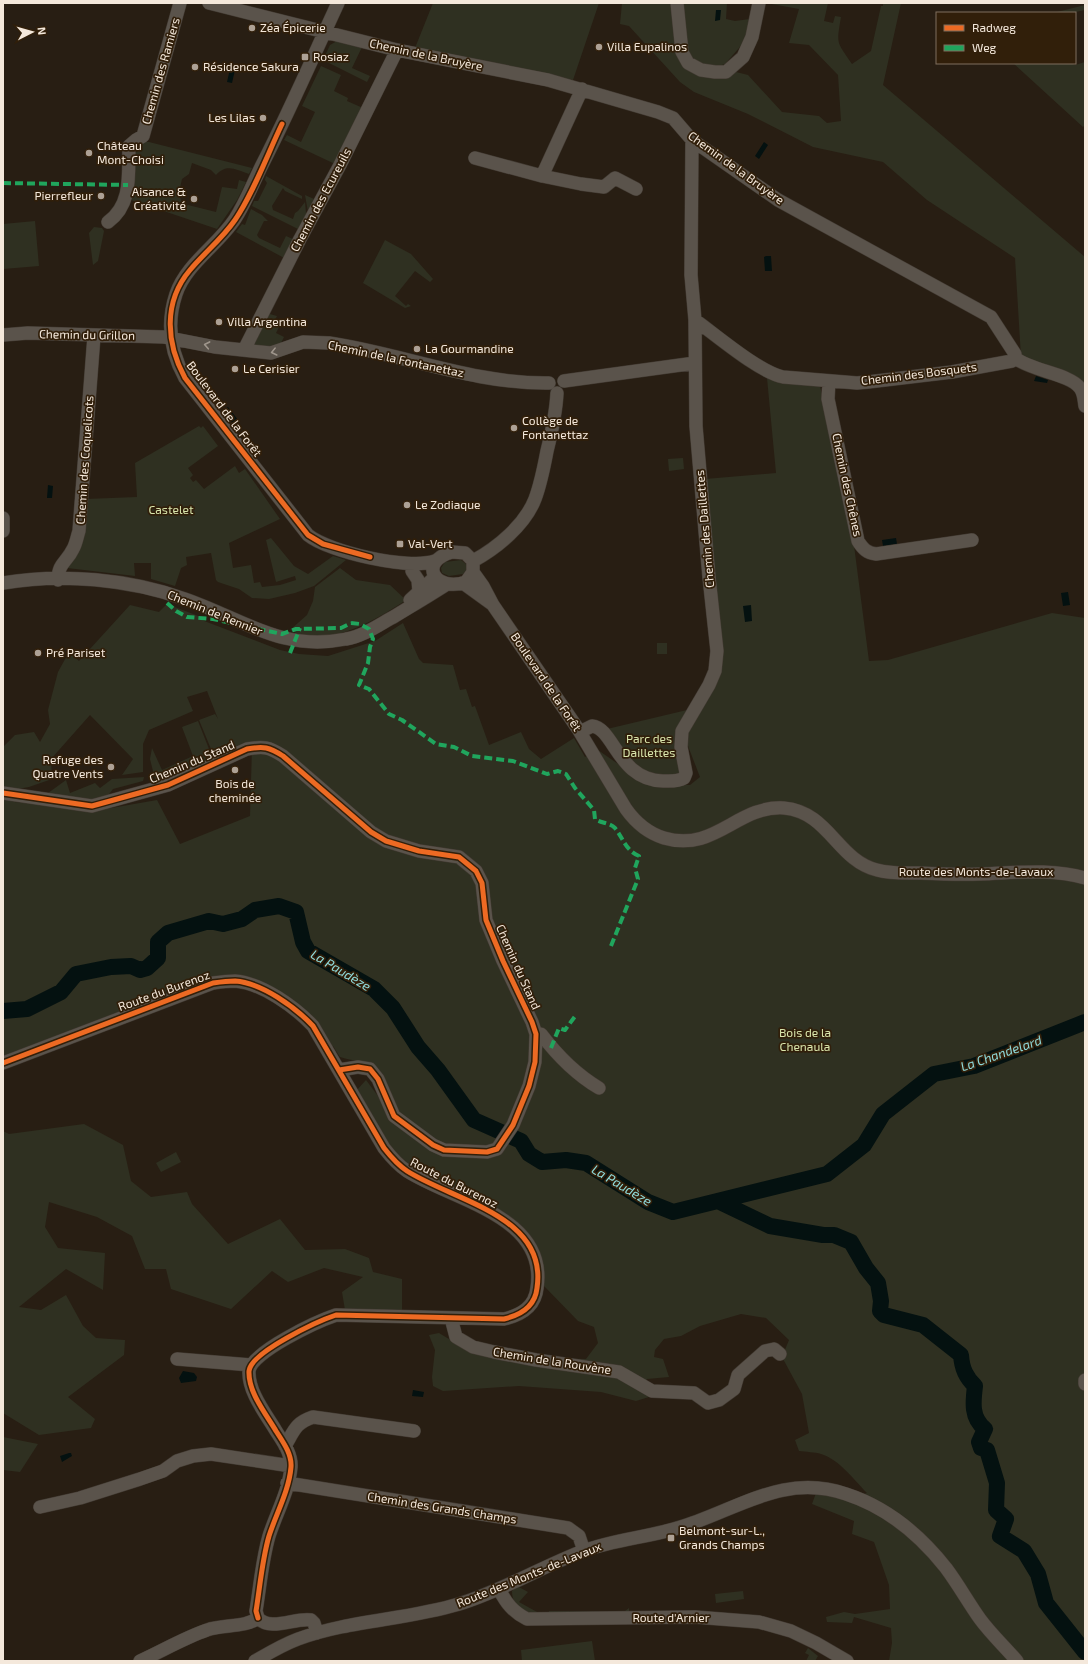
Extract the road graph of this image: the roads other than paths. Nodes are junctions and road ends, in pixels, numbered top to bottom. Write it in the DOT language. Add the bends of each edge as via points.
graph roads {
  1 [pos="180,3"];
  2 [pos="209,3"];
  3 [pos="338,3"];
  4 [pos="677,3"];
  5 [pos="759,3"];
  6 [pos="242,7"];
  7 [pos="325,31"];
  8 [pos="397,50"];
  9 [pos="582,89"];
  10 [pos="692,140"];
  11 [pos="475,158"];
  12 [pos="542,176"];
  13 [pos="636,189"];
  14 [pos="108,222"];
  15 [pos="695,320"];
  16 [pos="3,335"];
  17 [pos="94,336"];
  18 [pos="170,338"];
  19 [pos="244,350"];
  20 [pos="1015,358"];
  21 [pos="695,363"];
  22 [pos="829,381"];
  23 [pos="553,388"];
  24 [pos="1085,406"];
  25 [pos="3,518"];
  26 [pos="3,531"];
  27 [pos="972,540"];
  28 [pos="394,562"];
  29 [pos="473,566"];
  30 [pos="412,571"];
  31 [pos="435,571"];
  32 [pos="58,580"];
  33 [pos="3,581"];
  34 [pos="463,583"];
  35 [pos="447,584"];
  36 [pos="419,593"];
  37 [pos="493,604"];
  38 [pos="397,614"];
  39 [pos="580,732"];
  40 [pos="596,761"];
  41 [pos="3,793"];
  42 [pos="1085,878"];
  43 [pos="536,1034"];
  44 [pos="3,1063"];
  45 [pos="339,1070"];
  46 [pos="598,1088"];
  47 [pos="451,1318"];
  48 [pos="780,1354"];
  49 [pos="177,1359"];
  50 [pos="251,1365"];
  51 [pos="1085,1380"];
  52 [pos="1085,1384"];
  53 [pos="414,1431"];
  54 [pos="285,1446"];
  55 [pos="291,1466"];
  56 [pos="287,1483"];
  57 [pos="40,1507"];
  58 [pos="584,1551"];
  59 [pos="499,1589"];
  60 [pos="258,1618"];
  61 [pos="317,1633"];
  62 [pos="140,1661"];
  63 [pos="255,1661"];
  64 [pos="847,1661"];
  65 [pos="1017,1661"];
  1 -- 14 [label="street, Chemin des Ramiers" via="143,136 129,146 126,200 116,216"];
  2 -- 6 [label="street, Chemin de la Bruyère"];
  3 -- 7 [label="street, Boulevard de la Forêt"];
  4 -- 5 [label="street" via="682,52 688,63 701,70 726,72 743,57 752,37"];
  6 -- 7 [label="street, Chemin de la Bruyère"];
  7 -- 8 [label="street, Chemin de la Bruyère"];
  7 -- 18 [label="street, Boulevard de la Forêt" via="236,218 218,241 191,268 180,285 171,315"];
  8 -- 9 [label="street, Chemin de la Bruyère"];
  8 -- 19 [label="street, Chemin des Ecureuils"];
  9 -- 10 [label="street, Chemin de la Bruyère" via="673,118"];
  9 -- 12 [label="street"];
  10 -- 15 [label="street, Chemin des Daillettes" via="691,275"];
  10 -- 20 [label="street, Chemin de la Bruyère" via="778,200 991,317 1015,354"];
  11 -- 12 [label="street"];
  12 -- 13 [label="street" via="604,187 615,178"];
  15 -- 21 [label="street, Chemin des Daillettes"];
  15 -- 22 [label="street, Chemin des Bosquets" via="774,375"];
  16 -- 17 [label="street, Chemin du Grillon"];
  17 -- 18 [label="street, Chemin du Grillon"];
  17 -- 32 [label="street, Chemin des Coquelicots" via="79,531 73,550 62,563"];
  19 -- 18 [label="street, Chemin du Grillon, one-way"];
  18 -- 28 [label="street, Boulevard de la Forêt" via="185,378 308,535 328,546"];
  23 -- 19 [label="street, Chemin de la Fontanettaz, one-way" via="482,378 336,344 302,342 271,353"];
  20 -- 22 [label="street, Chemin des Bosquets" via="1012,361 952,372 857,383"];
  20 -- 24 [label="street" via="1023,364 1073,382 1081,388"];
  21 -- 23 [label="street" via="564,381 564,389"];
  21 -- 39 [label="street, Chemin des Daillettes" via="699,466 717,651 715,671 709,685 682,731 681,747 686,773 684,778 679,781 660,781 649,778 628,767 601,728 592,726"];
  22 -- 27 [label="street, Chemin des Chênes" via="828,399 861,546 876,554"];
  23 -- 29 [label="street" via="556,410 535,500 509,535"];
  25 -- 26 [label="street"];
  28 -- 30 [label="street, Boulevard de la Forêt"];
  28 -- 31 [label="street, Boulevard de la Forêt" via="423,564"];
  29 -- 31 [label="street" via="465,553 452,552 441,555"];
  29 -- 34 [label="street" via="469,580"];
  29 -- 37 [label="street, Boulevard de la Forêt"];
  30 -- 31 [label="street, Boulevard de la Forêt"];
  30 -- 36 [label="street" via="418,580"];
  31 -- 35 [label="street" via="441,583"];
  31 -- 36 [label="street, Chemin de Rennier"];
  32 -- 33 [label="street, Chemin de Rennier"];
  32 -- 38 [label="street, Chemin de Rennier" via="84,579 163,592 207,607 265,633 300,642 347,639 370,630"];
  34 -- 35 [label="street"];
  34 -- 37 [label="street, Boulevard de la Forêt"];
  35 -- 38 [label="street, Chemin de Rennier"];
  36 -- 38 [label="street, Chemin de Rennier"];
  37 -- 39 [label="street, Boulevard de la Forêt"];
  39 -- 40 [label="street, Boulevard de la Forêt"];
  40 -- 42 [label="street, Route des Monts-de-Lavaux" via="634,820 661,837 680,841 699,839 713,835 762,810 783,808 796,810 817,820 860,863 884,872 978,874 1046,871"];
  41 -- 43 [label="street, Chemin du Stand" via="92,806 168,785 247,750 258,747 270,748 283,756 371,832 386,841 419,851 459,857 476,871 482,883 486,920"];
  43 -- 45 [label="street, Chemin du Stand" via="535,1062 529,1086 513,1125 501,1144 487,1152 444,1150 433,1145 394,1116 378,1079 370,1069 358,1067"];
  43 -- 46 [label="street" via="541,1034 551,1048"];
  44 -- 45 [label="street, Route du Burenoz" via="213,983 236,981 260,988 301,1013 313,1026"];
  45 -- 47 [label="street, Route du Burenoz" via="394,1161 421,1179 517,1229 535,1255 538,1269 536,1295 519,1315 504,1319"];
  47 -- 48 [label="street, Chemin de la Rouvène" via="456,1337 473,1347 536,1360 619,1372 652,1392 694,1393 708,1403 719,1400 734,1389 738,1375 764,1351 774,1350"];
  47 -- 50 [label="street, Route du Burenoz" via="336,1315 320,1320 264,1351"];
  49 -- 50 [label="street"];
  50 -- 54 [label="street" via="251,1386"];
  51 -- 52 [label="street"];
  53 -- 54 [label="street" via="313,1417 302,1420"];
  54 -- 55 [label="street"];
  55 -- 56 [label="street"];
  55 -- 57 [label="street" via="211,1454 193,1456 140,1479 80,1498"];
  56 -- 58 [label="street, Chemin des Grands Champs" via="568,1528 579,1536"];
  56 -- 60 [label="street" via="269,1538 256,1611"];
  58 -- 59 [label="street, Route des Monts-de-Lavaux"];
  58 -- 65 [label="street, Route des Monts-de-Lavaux" via="616,1541 683,1527 780,1490 808,1486 828,1488 863,1500 890,1514 922,1541 945,1568 981,1621"];
  59 -- 61 [label="street, Route des Monts-de-Lavaux" via="434,1611"];
  59 -- 64 [label="street, Route d'Arnier" via="507,1604 527,1619 695,1617 759,1622 791,1631"];
  60 -- 61 [label="street" via="261,1622 269,1623 311,1620"];
  60 -- 62 [label="street" via="251,1623 223,1625 206,1630"];
  61 -- 63 [label="street, Route des Monts-de-Lavaux" via="279,1647"];
}
